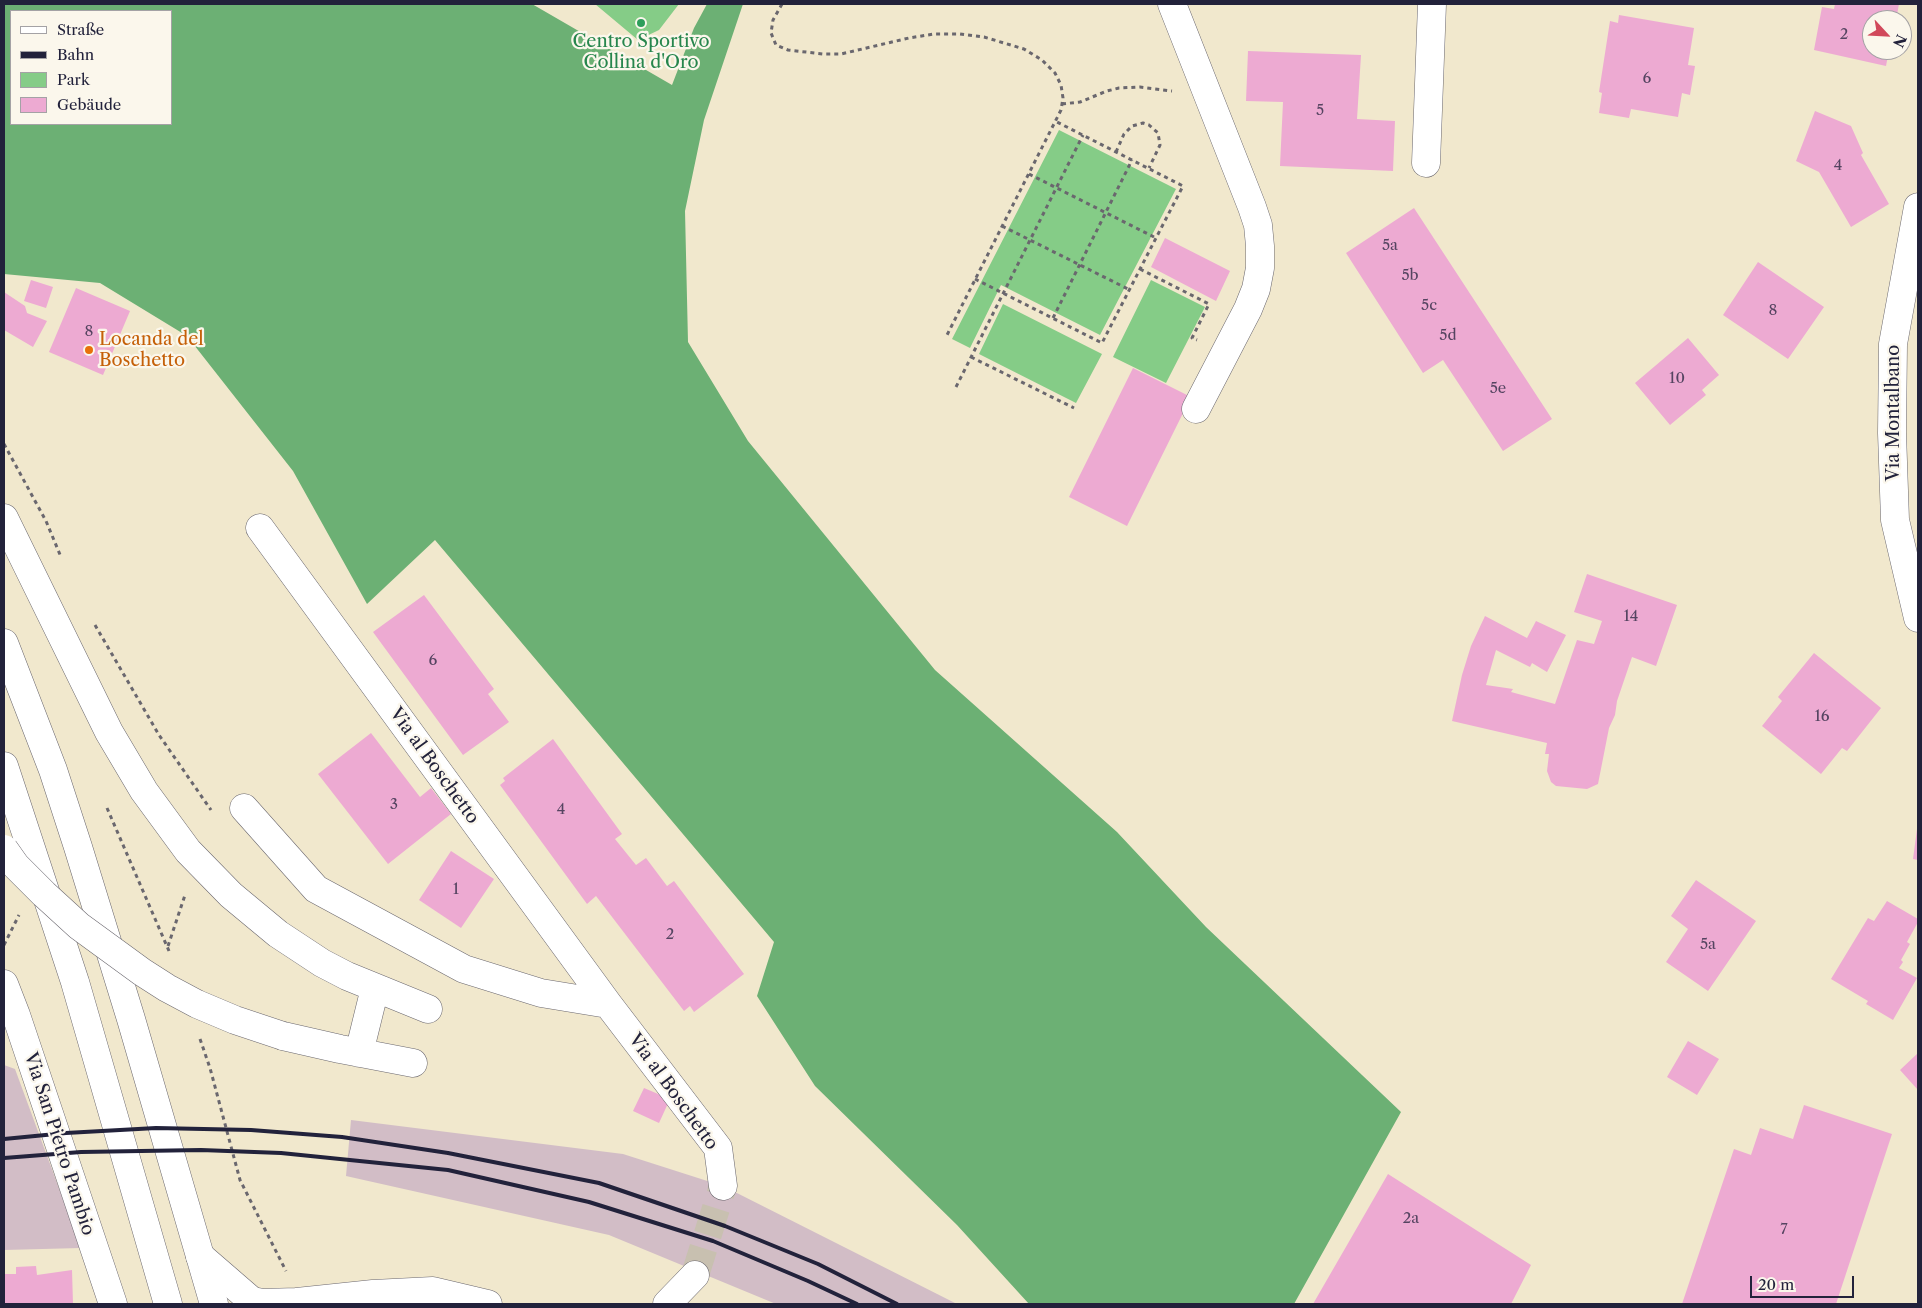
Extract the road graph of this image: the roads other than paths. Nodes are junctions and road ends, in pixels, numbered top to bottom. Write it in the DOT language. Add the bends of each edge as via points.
graph roads {
  1 [pos="1172,4"];
  2 [pos="1432,4"];
  3 [pos="1426,163"];
  4 [pos="1918,207"];
  5 [pos="1196,409"];
  6 [pos="4,518"];
  7 [pos="260,528"];
  8 [pos="1918,618"];
  9 [pos="4,643"];
  10 [pos="4,766"];
  11 [pos="244,808"];
  12 [pos="4,849"];
  13 [pos="4,984"];
  14 [pos="375,988"];
  15 [pos="608,1004"];
  16 [pos="428,1008"];
  17 [pos="10,1017"];
  18 [pos="359,1053"];
  19 [pos="413,1063"];
  20 [pos="723,1186"];
  21 [pos="200,1256"];
  22 [pos="695,1275"];
  23 [pos="297,1303"];
  24 [pos="113,1304"];
  25 [pos="168,1304"];
  26 [pos="214,1304"];
  27 [pos="488,1304"];
  28 [pos="667,1304"];
  1 -- 5 [label="street" via="1252,207 1260,246 1256,289"];
  2 -- 3 [label="street"];
  4 -- 8 [label="street, Via Montalbano" via="1893,344 1892,433 1895,520"];
  6 -- 14 [label="street" via="109,732 144,791 188,851 231,895 278,934 322,963"];
  7 -- 15 [label="street, Via al Boschetto"];
  9 -- 21 [label="street" via="53,770 75,838"];
  10 -- 25 [label="street" via="76,982"];
  11 -- 15 [label="street" via="316,889 464,970 541,993"];
  12 -- 18 [label="street, bridge" via="16,866 79,926 142,972 234,1020 283,1036"];
  13 -- 17 [label="street, Via San Pietro Pambio"];
  14 -- 16 [label="street"];
  14 -- 18 [label="street"];
  15 -- 20 [label="street, Via al Boschetto" via="718,1148"];
  17 -- 24 [label="street, Via San Pietro Pambio"];
  18 -- 19 [label="street"];
  21 -- 23 [label="street" via="252,1300"];
  21 -- 26 [label="street"];
  22 -- 28 [label="street"];
  23 -- 27 [label="street" via="373,1294 433,1292"];
}
